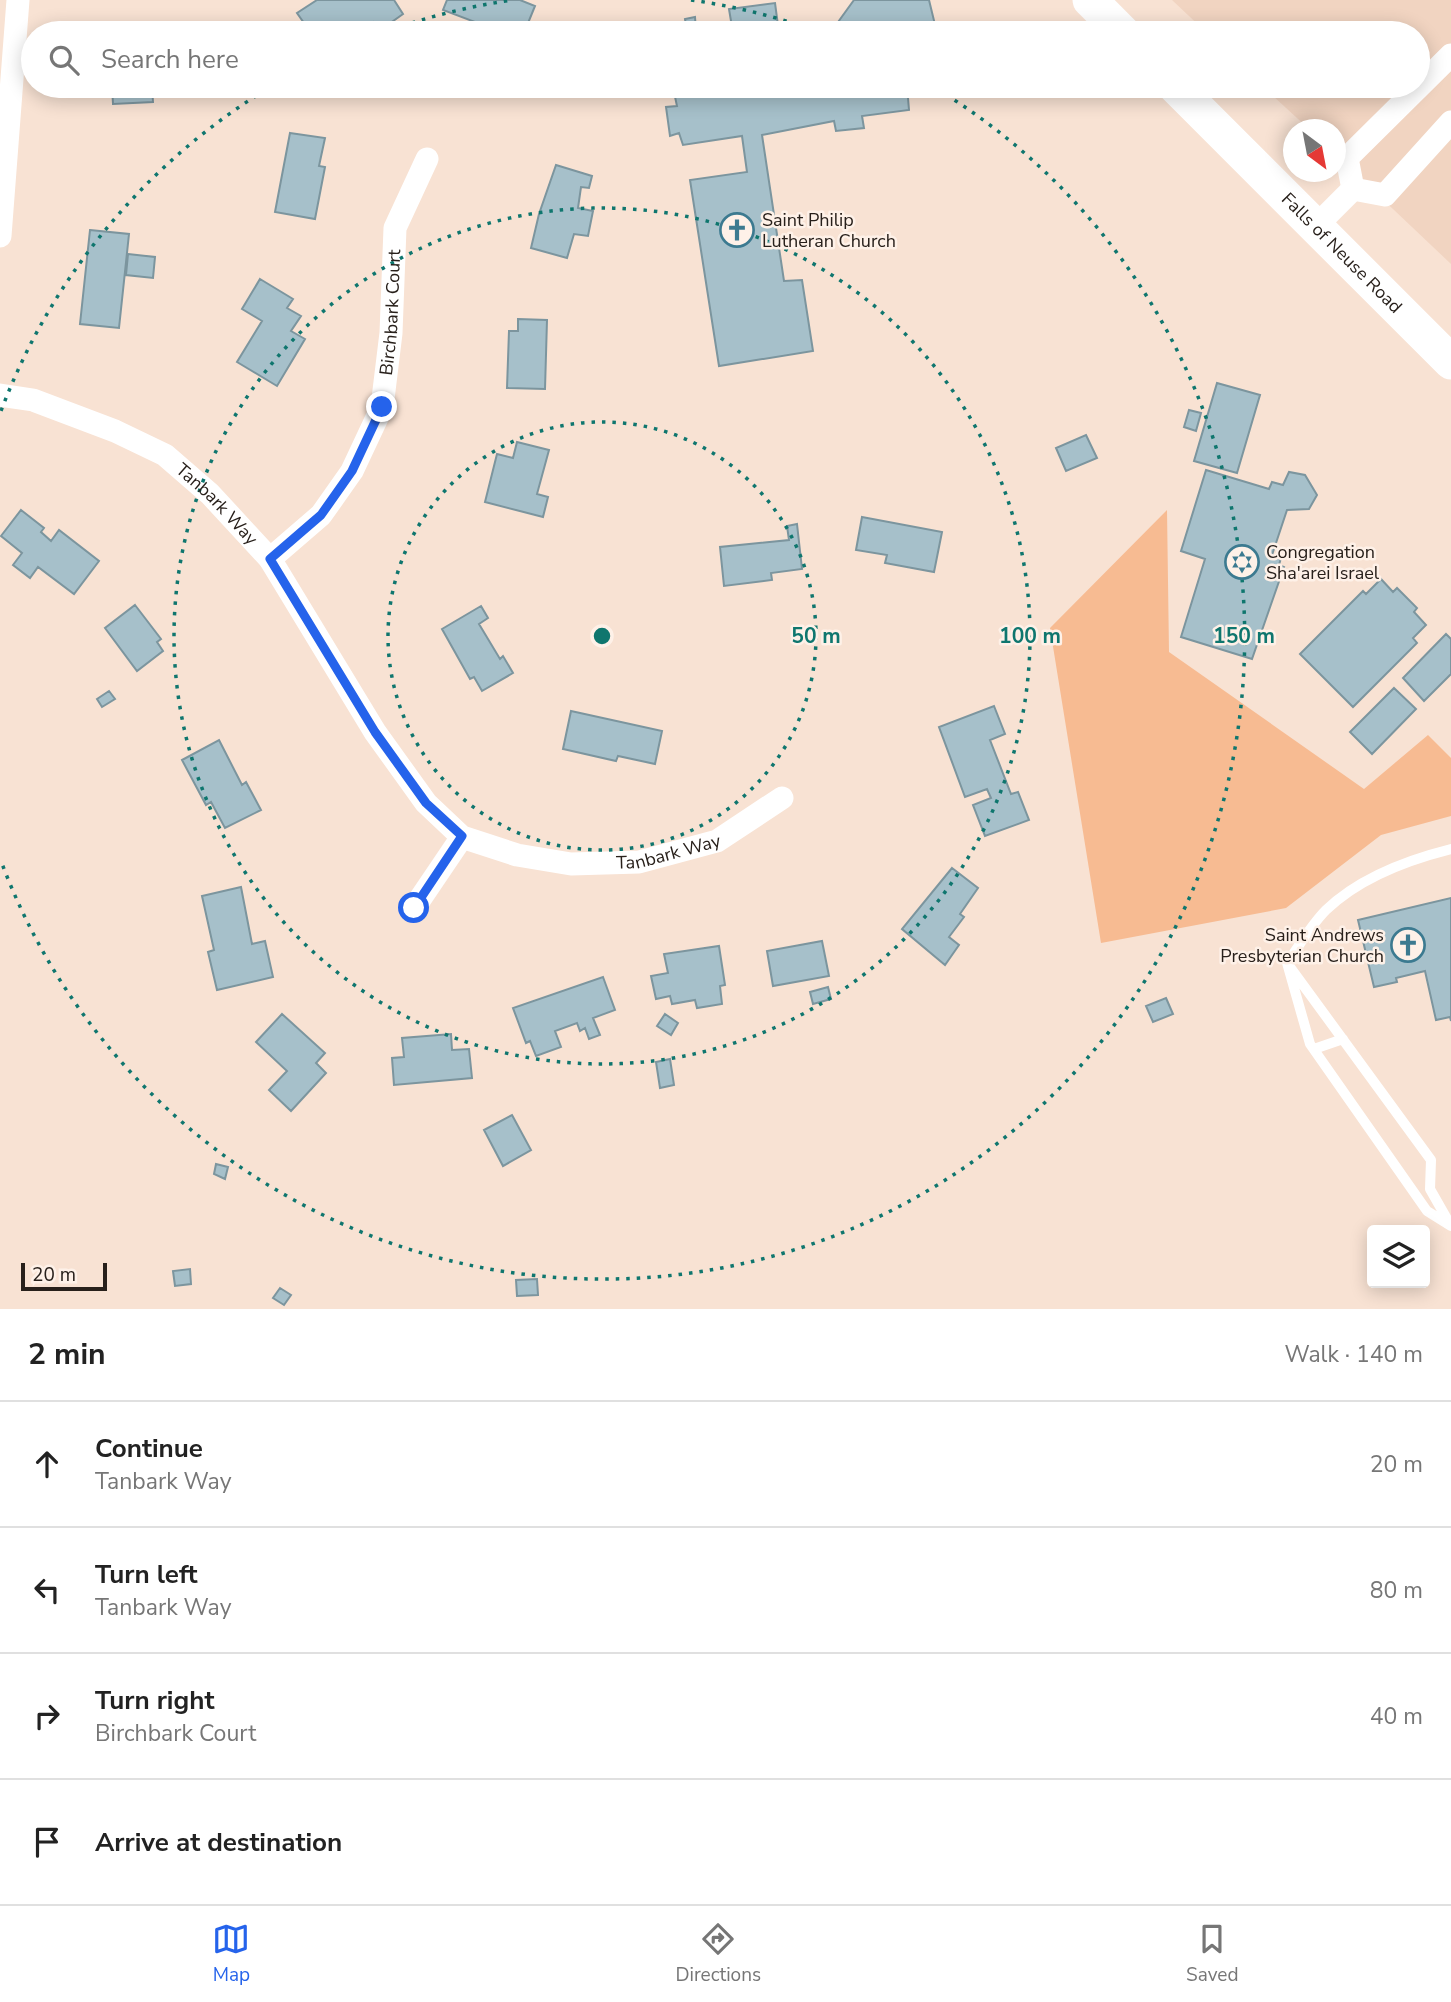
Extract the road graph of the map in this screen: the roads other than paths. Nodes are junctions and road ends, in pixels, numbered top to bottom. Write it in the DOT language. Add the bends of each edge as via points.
graph roads {
  1 [pos="18,0"];
  2 [pos="1090,0"];
  3 [pos="1111,21"];
  4 [pos="1451,55"];
  5 [pos="1430,76"];
  6 [pos="1187,98"];
  7 [pos="1408,98"];
  8 [pos="1451,122"];
  9 [pos="427,159"];
  10 [pos="1353,189"];
  11 [pos="1314,228"];
  12 [pos="0,236"];
  13 [pos="1451,362"];
  14 [pos="0,395"];
  15 [pos="270,559"];
  16 [pos="782,798"];
  17 [pos="462,836"];
  18 [pos="1451,849"];
  19 [pos="414,908"];
  20 [pos="1287,962"];
  21 [pos="1343,1039"];
  22 [pos="1314,1049"];
  23 [pos="1451,1226"];
  1 -- 12 [label="street"];
  2 -- 3 [label="main road"];
  4 -- 5 [label="street"];
  6 -- 11 [label="main road, Falls of Neuse Road"];
  7 -- 10 [label="street" via="1347,158"];
  8 -- 10 [label="street" via="1385,195"];
  9 -- 15 [label="street, Birchbark Court" via="396,228 382,407 352,471 321,515"];
  10 -- 11 [label="street"];
  11 -- 13 [label="main road, Falls of Neuse Road"];
  14 -- 15 [label="street, Tanbark Way" via="33,400 115,430 165,455 227,511"];
  15 -- 17 [label="street, Tanbark Way" via="375,732 426,803"];
  16 -- 17 [label="street, Tanbark Way" via="717,841 639,862 571,864 517,855"];
  17 -- 19 [label="street"];
  18 -- 20 [label="lane" via="1411,860 1361,885 1325,911"];
  20 -- 21 [label="lane"];
  20 -- 22 [label="lane"];
  21 -- 22 [label="lane"];
  21 -- 23 [label="lane" via="1431,1160 1430,1189"];
  22 -- 23 [label="lane" via="1427,1212"];
}
